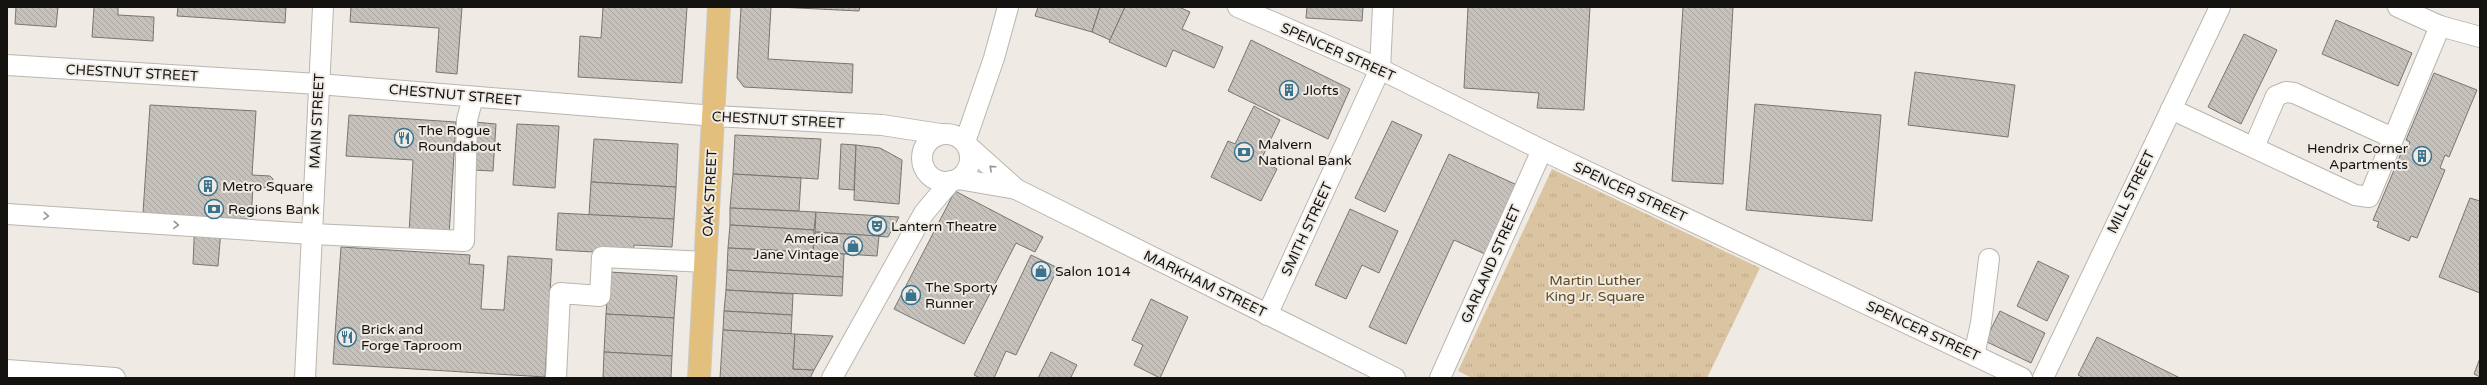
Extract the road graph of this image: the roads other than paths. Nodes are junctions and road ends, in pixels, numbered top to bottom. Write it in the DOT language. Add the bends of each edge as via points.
graph roads {
  1 [pos="323,7"];
  2 [pos="719,7"];
  3 [pos="1008,7"];
  4 [pos="1238,7"];
  5 [pos="1383,7"];
  6 [pos="2220,7"];
  7 [pos="2398,7"];
  8 [pos="2440,26"];
  9 [pos="2480,37"];
  10 [pos="7,65"];
  11 [pos="1380,69"];
  12 [pos="318,84"];
  13 [pos="473,97"];
  14 [pos="979,101"];
  15 [pos="2171,109"];
  16 [pos="715,116"];
  17 [pos="902,129"];
  18 [pos="943,134"];
  19 [pos="2393,138"];
  20 [pos="966,144"];
  21 [pos="2254,148"];
  22 [pos="1542,150"];
  23 [pos="924,166"];
  24 [pos="955,180"];
  25 [pos="1016,189"];
  26 [pos="924,213"];
  27 [pos="7,214"];
  28 [pos="312,234"];
  29 [pos="1989,259"];
  30 [pos="706,262"];
  31 [pos="1267,315"];
  32 [pos="1974,355"];
  33 [pos="7,370"];
  34 [pos="115,378"];
  35 [pos="306,378"];
  36 [pos="556,378"];
  37 [pos="699,378"];
  38 [pos="832,378"];
  39 [pos="1395,378"];
  40 [pos="1440,378"];
  41 [pos="2022,378"];
  42 [pos="2042,378"];
  1 -- 12 [label="street, MAIN STREET"];
  2 -- 16 [label="main road, OAK STREET"];
  3 -- 14 [label="street"];
  4 -- 11 [label="street, SPENCER STREET"];
  5 -- 11 [label="street, SMITH STREET"];
  6 -- 15 [label="street, MILL STREET"];
  7 -- 8 [label="street"];
  8 -- 9 [label="street"];
  8 -- 19 [label="street"];
  10 -- 12 [label="street, CHESTNUT STREET"];
  11 -- 22 [label="street, SPENCER STREET"];
  11 -- 31 [label="street, SMITH STREET"];
  12 -- 13 [label="street, CHESTNUT STREET"];
  12 -- 28 [label="street, MAIN STREET"];
  13 -- 16 [label="street, CHESTNUT STREET"];
  13 -- 28 [label="street" via="467,120 464,241"];
  14 -- 18 [label="street"];
  14 -- 20 [label="street"];
  15 -- 21 [label="street"];
  15 -- 42 [label="street, MILL STREET"];
  16 -- 17 [label="street, CHESTNUT STREET" via="882,125"];
  16 -- 30 [label="main road, OAK STREET"];
  17 -- 18 [label="street, CHESTNUT STREET"];
  17 -- 23 [label="street"];
  18 -- 20 [label="street" via="953,134"];
  18 -- 23 [label="street" via="934,137 924,148"];
  19 -- 21 [label="street" via="2294,93 2286,92 2276,96"];
  19 -- 21 [label="street" via="2368,197 2355,195"];
  20 -- 24 [label="street" via="971,161 964,174"];
  25 -- 20 [label="street, MARKHAM STREET, one-way"];
  22 -- 32 [label="street, SPENCER STREET"];
  22 -- 40 [label="street, GARLAND STREET"];
  23 -- 24 [label="street" via="937,180"];
  23 -- 26 [label="street"];
  24 -- 25 [label="street, MARKHAM STREET"];
  24 -- 26 [label="street"];
  25 -- 31 [label="street, MARKHAM STREET"];
  26 -- 38 [label="street"];
  27 -- 28 [label="street, one-way"];
  28 -- 35 [label="street, MAIN STREET"];
  29 -- 32 [label="street"];
  30 -- 36 [label="street" via="602,258 600,296 560,293"];
  30 -- 37 [label="main road, OAK STREET"];
  31 -- 39 [label="street, MARKHAM STREET"];
  32 -- 41 [label="street, SPENCER STREET"];
  33 -- 34 [label="street"];
}
